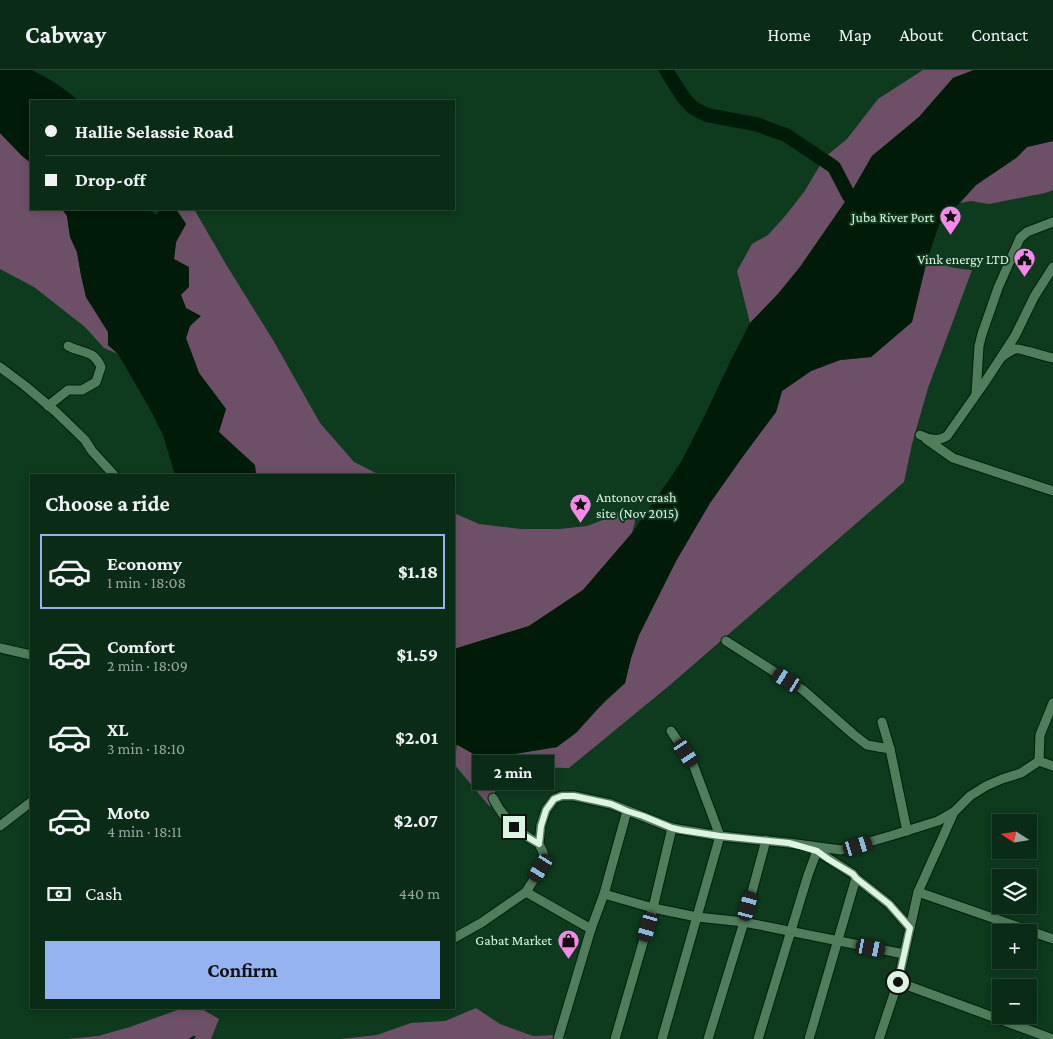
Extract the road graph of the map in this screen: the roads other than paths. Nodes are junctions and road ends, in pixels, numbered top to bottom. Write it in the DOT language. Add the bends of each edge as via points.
graph roads {
  1 [pos="1053,222"];
  2 [pos="1053,267"];
  3 [pos="68,346"];
  4 [pos="1001,357"];
  5 [pos="1053,358"];
  6 [pos="0,367"];
  7 [pos="976,395"];
  8 [pos="48,406"];
  9 [pos="113,474"];
  10 [pos="1053,491"];
  11 [pos="726,641"];
  12 [pos="0,648"];
  13 [pos="30,655"];
  14 [pos="1053,703"];
  15 [pos="882,722"];
  16 [pos="671,731"];
  17 [pos="890,749"];
  18 [pos="1039,761"];
  19 [pos="1053,766"];
  20 [pos="493,798"];
  21 [pos="30,803"];
  22 [pos="627,811"];
  23 [pos="954,812"];
  24 [pos="0,826"];
  25 [pos="672,828"];
  26 [pos="907,831"];
  27 [pos="720,836"];
  28 [pos="766,840"];
  29 [pos="789,843"];
  30 [pos="539,844"];
  31 [pos="817,851"];
  32 [pos="856,878"];
  33 [pos="526,892"];
  34 [pos="918,892"];
  35 [pos="604,894"];
  36 [pos="653,908"];
  37 [pos="697,917"];
  38 [pos="744,922"];
  39 [pos="910,928"];
  40 [pos="591,929"];
  41 [pos="790,931"];
  42 [pos="455,937"];
  43 [pos="1053,939"];
  44 [pos="838,942"];
  45 [pos="904,954"];
  46 [pos="898,982"];
  47 [pos="558,1039"];
  48 [pos="615,1039"];
  49 [pos="662,1039"];
  50 [pos="708,1039"];
  51 [pos="758,1039"];
  52 [pos="809,1039"];
  53 [pos="879,1039"];
  54 [pos="1053,1039"];
  1 -- 7 [label="street" via="1020,238 982,334"];
  2 -- 4 [label="street"];
  3 -- 8 [label="street" via="98,360 101,368 96,382 82,390 68,390"];
  4 -- 5 [label="street" via="1020,349"];
  4 -- 7 [label="street"];
  6 -- 8 [label="street"];
  7 -- 10 [label="street" via="947,436 936,440 920,435 953,458"];
  8 -- 9 [label="street" via="85,440"];
  11 -- 17 [label="street" via="803,690 867,745"];
  12 -- 13 [label="street"];
  14 -- 18 [label="street" via="1040,735"];
  15 -- 17 [label="street"];
  16 -- 27 [label="street" via="693,764"];
  17 -- 26 [label="street"];
  18 -- 19 [label="street"];
  18 -- 23 [label="street" via="1021,773 986,786"];
  20 -- 30 [label="street" via="514,827"];
  21 -- 24 [label="street"];
  22 -- 25 [label="street"];
  22 -- 30 [label="street" via="611,804 562,796 554,799 546,810"];
  22 -- 35 [label="street"];
  23 -- 26 [label="street"];
  23 -- 34 [label="street"];
  25 -- 27 [label="street"];
  25 -- 36 [label="street"];
  26 -- 29 [label="street" via="841,850"];
  27 -- 28 [label="street"];
  27 -- 37 [label="street"];
  28 -- 29 [label="street"];
  28 -- 38 [label="street"];
  29 -- 31 [label="street"];
  30 -- 33 [label="street" via="544,859"];
  31 -- 32 [label="street"];
  31 -- 41 [label="street"];
  32 -- 39 [label="street" via="889,904"];
  32 -- 44 [label="street"];
  33 -- 40 [label="street"];
  33 -- 42 [label="street"];
  34 -- 39 [label="street"];
  34 -- 43 [label="street"];
  35 -- 36 [label="street"];
  35 -- 40 [label="street"];
  36 -- 37 [label="street"];
  36 -- 48 [label="street"];
  37 -- 38 [label="street"];
  37 -- 49 [label="street"];
  38 -- 41 [label="street"];
  38 -- 50 [label="street"];
  39 -- 45 [label="street"];
  40 -- 47 [label="street"];
  41 -- 44 [label="street"];
  41 -- 51 [label="street"];
  44 -- 45 [label="street"];
  44 -- 52 [label="street"];
  45 -- 46 [label="street"];
  46 -- 53 [label="street"];
  46 -- 54 [label="street"];
}
